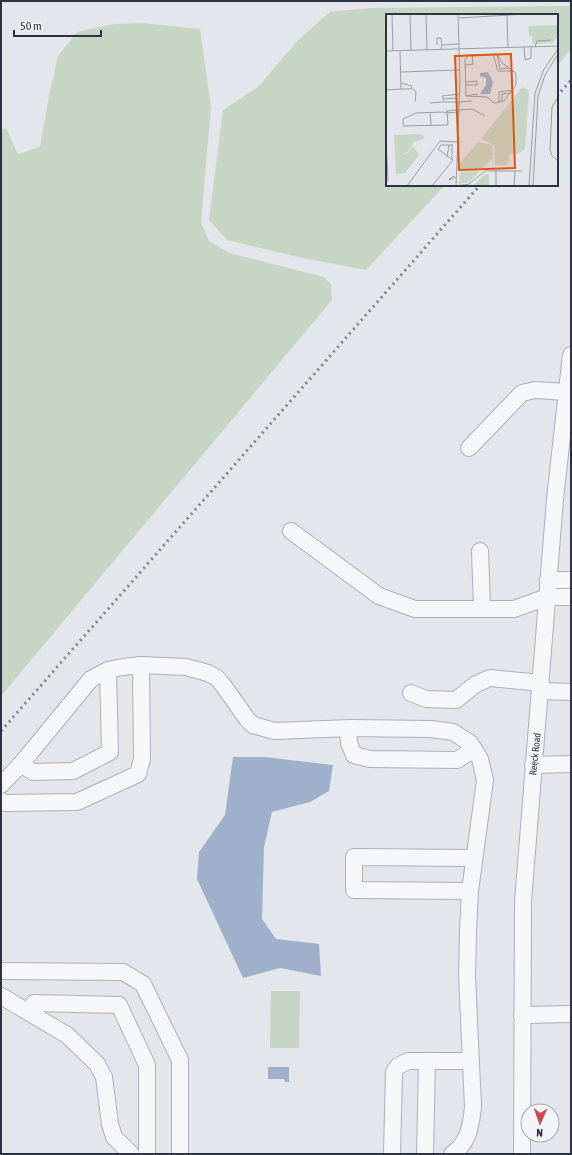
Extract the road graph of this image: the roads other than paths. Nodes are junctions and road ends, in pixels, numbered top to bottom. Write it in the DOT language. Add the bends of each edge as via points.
graph roads {
  1 [pos="571,355"];
  2 [pos="566,392"];
  3 [pos="469,448"];
  4 [pos="291,531"];
  5 [pos="480,551"];
  6 [pos="548,580"];
  7 [pos="571,580"];
  8 [pos="547,597"];
  9 [pos="571,597"];
  10 [pos="482,609"];
  11 [pos="141,666"];
  12 [pos="108,670"];
  13 [pos="541,687"];
  14 [pos="571,692"];
  15 [pos="410,693"];
  16 [pos="348,729"];
  17 [pos="474,749"];
  18 [pos="21,764"];
  19 [pos="571,764"];
  20 [pos="533,765"];
  21 [pos="1,785"];
  22 [pos="1,800"];
  23 [pos="474,858"];
  24 [pos="470,891"];
  25 [pos="1,971"];
  26 [pos="1,996"];
  27 [pos="28,1012"];
  28 [pos="571,1014"];
  29 [pos="522,1015"];
  30 [pos="427,1061"];
  31 [pos="470,1061"];
  32 [pos="131,1154"];
  33 [pos="147,1154"];
  34 [pos="180,1154"];
  35 [pos="392,1154"];
  36 [pos="425,1154"];
  37 [pos="452,1154"];
  38 [pos="522,1154"];
  1 -- 2 [label="street, Reeck Road"];
  2 -- 3 [label="street" via="535,390 522,393"];
  2 -- 6 [label="street, Reeck Road"];
  4 -- 10 [label="street" via="379,596 415,609"];
  5 -- 10 [label="street"];
  6 -- 7 [label="street"];
  6 -- 8 [label="street, Reeck Road"];
  8 -- 9 [label="street"];
  8 -- 10 [label="street" via="514,609"];
  8 -- 13 [label="street, Reeck Road"];
  11 -- 12 [label="street"];
  11 -- 16 [label="street" via="186,667 217,678 246,719 263,729 284,732"];
  11 -- 22 [label="street" via="142,759 138,774 77,802 5,803"];
  12 -- 18 [label="street" via="91,679"];
  12 -- 18 [label="street" via="110,752 73,771 33,772"];
  13 -- 14 [label="street"];
  13 -- 15 [label="street" via="490,678 476,684 456,700 426,699"];
  13 -- 20 [label="street, Reeck Road"];
  16 -- 17 [label="street" via="431,729 453,732 470,743"];
  16 -- 17 [label="street" via="349,743 354,755 370,760 457,760"];
  17 -- 23 [label="street" via="480,759 485,780"];
  18 -- 21 [label="street"];
  19 -- 20 [label="street"];
  20 -- 29 [label="street, Reeck Road" via="523,902"];
  23 -- 24 [label="street"];
  23 -- 24 [label="street" via="354,857 354,890"];
  24 -- 31 [label="street" via="467,976"];
  25 -- 34 [label="street" via="123,972 143,984 180,1060"];
  26 -- 27 [label="street"];
  27 -- 32 [label="street" via="67,1035 97,1064 104,1076 114,1137"];
  27 -- 33 [label="street" via="34,1003 119,1005 147,1065"];
  28 -- 29 [label="street"];
  29 -- 38 [label="street, Reeck Road"];
  30 -- 31 [label="street"];
  30 -- 35 [label="street" via="403,1062 394,1072"];
  30 -- 36 [label="street"];
  31 -- 37 [label="street" via="473,1108 471,1128 461,1146"];
}
